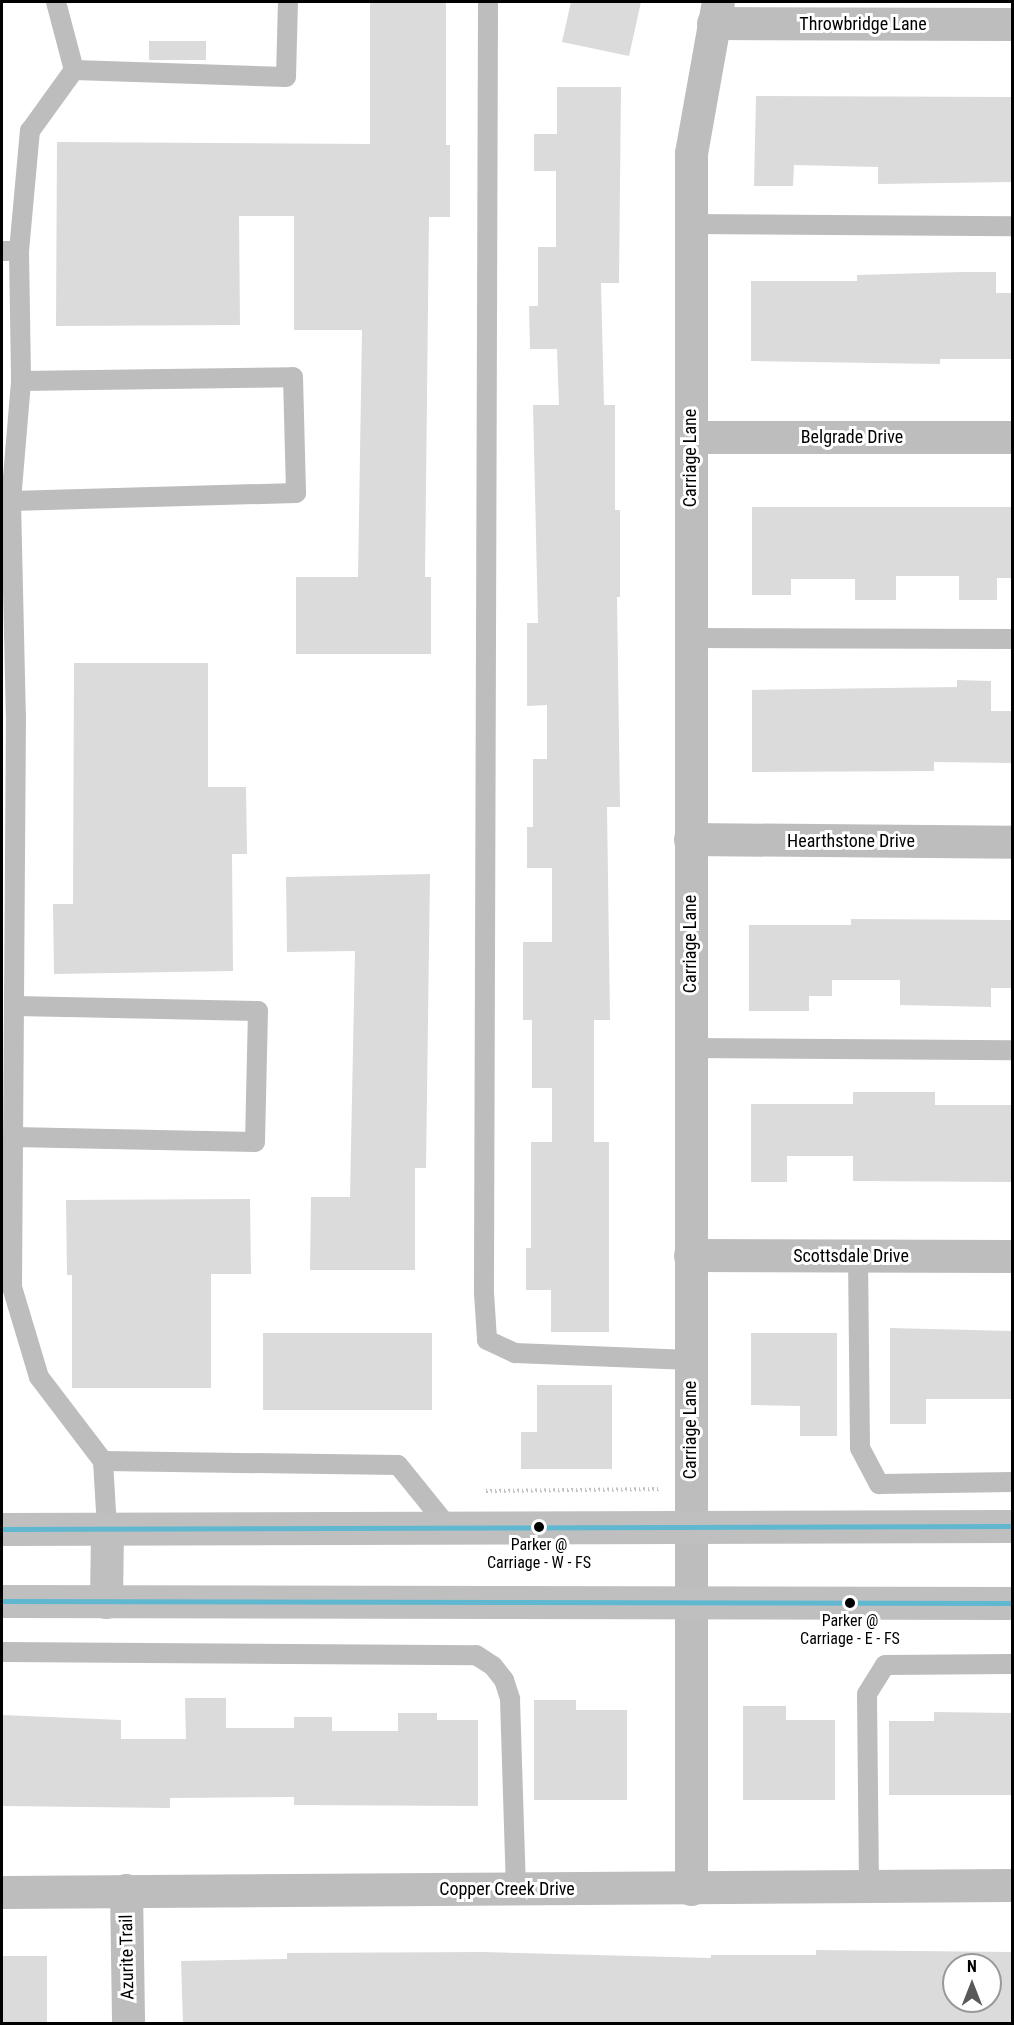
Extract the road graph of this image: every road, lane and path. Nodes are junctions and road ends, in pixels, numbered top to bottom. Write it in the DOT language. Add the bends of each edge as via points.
graph roads {
  1 [pos="56,2"];
  2 [pos="288,2"];
  3 [pos="488,2"];
  4 [pos="715,12"];
  5 [pos="1012,24"];
  6 [pos="74,70"];
  7 [pos="691,224"];
  8 [pos="1012,226"];
  9 [pos="10,251"];
  10 [pos="21,381"];
  11 [pos="691,437"];
  12 [pos="1012,437"];
  13 [pos="11,501"];
  14 [pos="690,638"];
  15 [pos="1012,639"];
  16 [pos="690,839"];
  17 [pos="1012,842"];
  18 [pos="14,1006"];
  19 [pos="690,1048"];
  20 [pos="1012,1050"];
  21 [pos="13,1137"];
  22 [pos="690,1256"];
  23 [pos="858,1256"];
  24 [pos="1012,1256"];
  25 [pos="690,1360"];
  26 [pos="103,1461"];
  27 [pos="1012,1482"];
  28 [pos="690,1488"];
  29 [pos="478,1491"];
  30 [pos="1012,1526"];
  31 [pos="2,1528"];
  32 [pos="107,1528"];
  33 [pos="449,1528"];
  34 [pos="690,1528"];
  35 [pos="2,1601"];
  36 [pos="106,1602"];
  37 [pos="1012,1603"];
  38 [pos="690,1605"];
  39 [pos="2,1652"];
  40 [pos="1012,1664"];
  41 [pos="1012,1885"];
  42 [pos="869,1886"];
  43 [pos="516,1889"];
  44 [pos="691,1889"];
  45 [pos="126,1890"];
  46 [pos="2,1892"];
  47 [pos="128,2024"];
  1 -- 6 [label="lane"];
  2 -- 6 [label="lane" via="286,77"];
  3 -- 25 [label="lane" via="484,1281 487,1340 515,1353"];
  4 -- 5 [label="street, Throwbridge Lane"];
  4 -- 7 [label="street, Carriage Lane" via="691,153"];
  6 -- 9 [label="lane" via="30,131"];
  7 -- 8 [label="lane"];
  7 -- 11 [label="street, Carriage Lane"];
  9 -- 10 [label="lane"];
  10 -- 13 [label="lane"];
  10 -- 13 [label="lane" via="293,377 296,493"];
  11 -- 12 [label="street, Belgrade Drive"];
  11 -- 14 [label="street, Carriage Lane"];
  13 -- 18 [label="lane" via="16,714"];
  14 -- 15 [label="lane"];
  14 -- 16 [label="street, Carriage Lane"];
  16 -- 17 [label="street, Hearthstone Drive"];
  16 -- 19 [label="street, Carriage Lane"];
  18 -- 21 [label="lane"];
  18 -- 21 [label="lane" via="258,1011 255,1142"];
  19 -- 20 [label="lane"];
  19 -- 22 [label="street, Carriage Lane"];
  21 -- 26 [label="lane" via="12,1287 39,1377"];
  22 -- 23 [label="street, Scottsdale Drive"];
  22 -- 25 [label="street, Carriage Lane"];
  23 -- 24 [label="street, Scottsdale Drive"];
  23 -- 27 [label="lane" via="860,1448 879,1484"];
  25 -- 28 [label="street, Carriage Lane"];
  26 -- 32 [label="lane"];
  26 -- 33 [label="lane" via="398,1465"];
  28 -- 29 [label="path"];
  28 -- 34 [label="street, Carriage Lane"];
  30 -- 34 [label="main road"];
  31 -- 32 [label="main road"];
  32 -- 33 [label="main road"];
  32 -- 36 [label="main road"];
  33 -- 34 [label="main road"];
  34 -- 38 [label="street, Carriage Lane"];
  35 -- 36 [label="main road"];
  36 -- 38 [label="main road"];
  37 -- 38 [label="main road"];
  38 -- 44 [label="street, Carriage Lane"];
  39 -- 43 [label="lane" via="476,1655 493,1666 504,1680 510,1699"];
  40 -- 42 [label="lane" via="885,1665 867,1694"];
  41 -- 42 [label="street, Copper Creek Drive"];
  42 -- 44 [label="street, Copper Creek Drive"];
  43 -- 44 [label="street, Copper Creek Drive"];
  43 -- 45 [label="street, Copper Creek Drive"];
  45 -- 46 [label="street, Copper Creek Drive"];
  45 -- 47 [label="street, Azurite Trail"];
}
